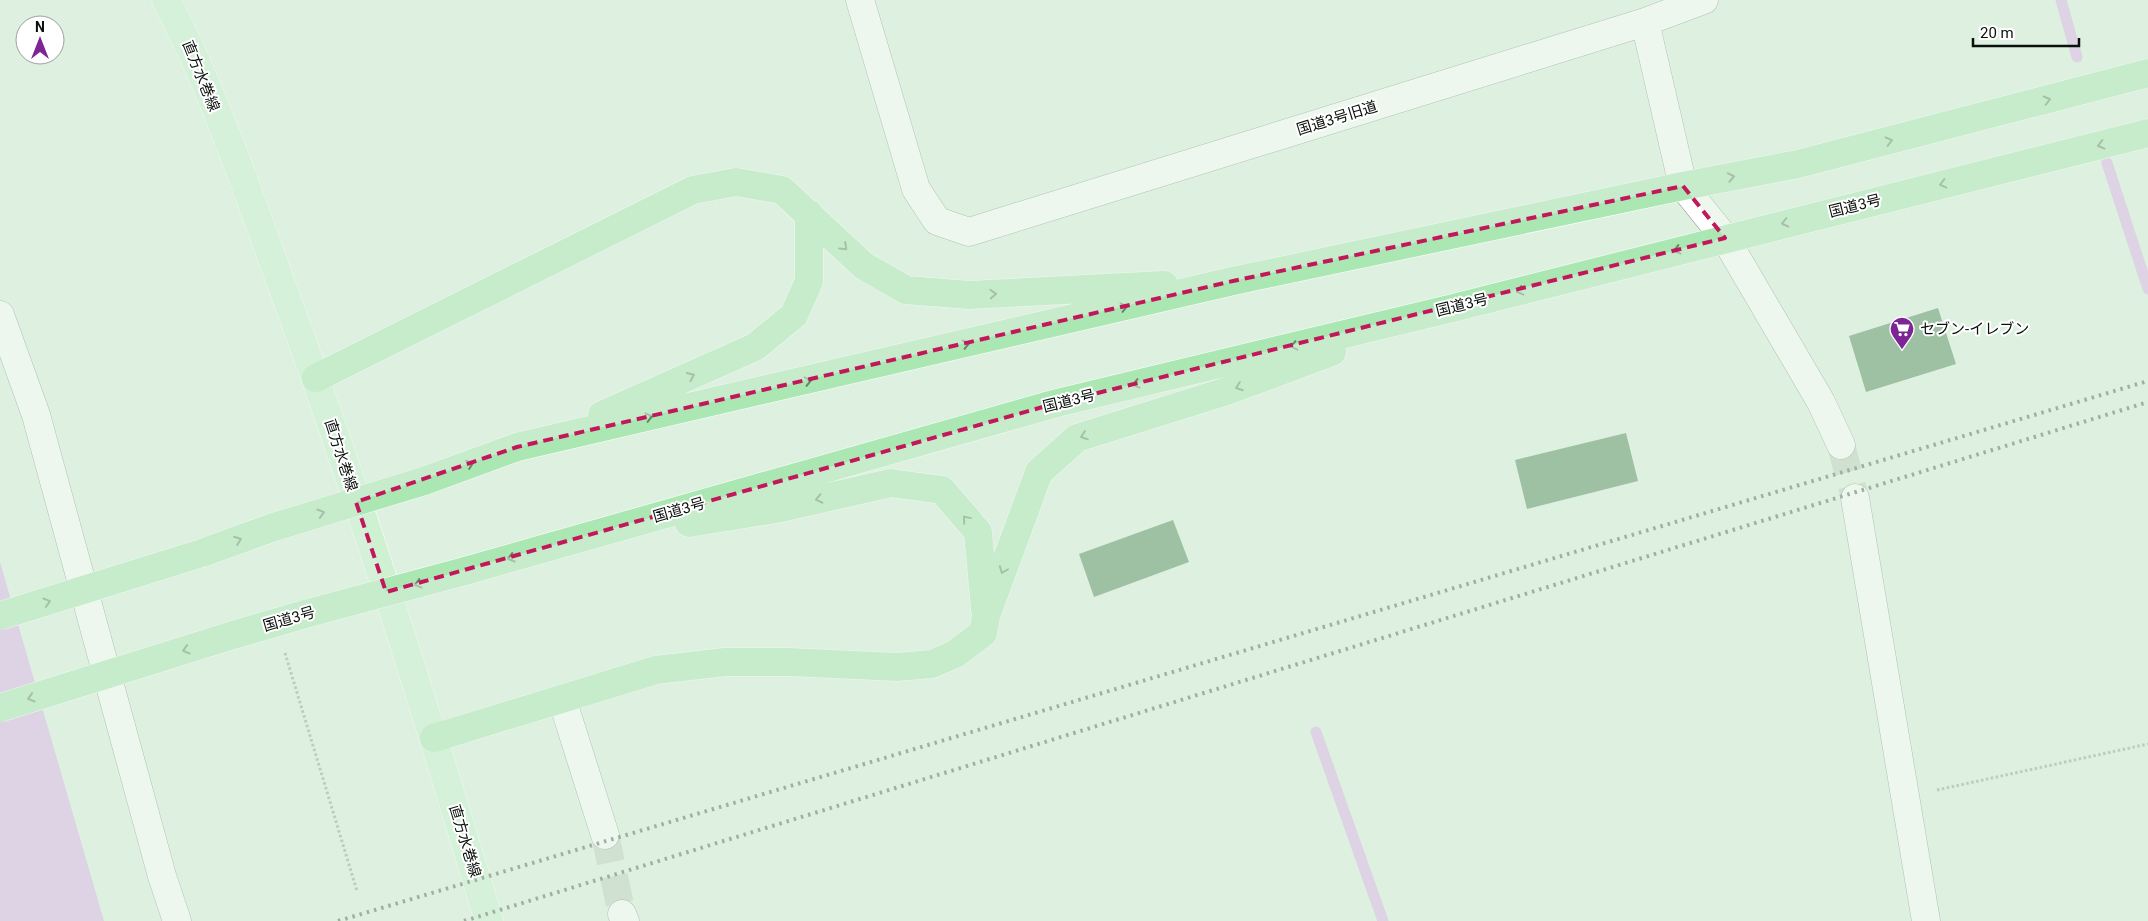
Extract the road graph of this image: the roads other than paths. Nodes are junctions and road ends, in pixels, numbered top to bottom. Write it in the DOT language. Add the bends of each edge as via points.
graph roads {
  1 [pos="166,0"];
  2 [pos="860,0"];
  3 [pos="1704,0"];
  4 [pos="1645,22"];
  5 [pos="2148,73"];
  6 [pos="2148,133"];
  7 [pos="1683,186"];
  8 [pos="809,214"];
  9 [pos="1725,238"];
  10 [pos="1233,281"];
  11 [pos="1449,309"];
  12 [pos="0,315"];
  13 [pos="316,378"];
  14 [pos="1841,445"];
  15 [pos="516,447"];
  16 [pos="1855,498"];
  17 [pos="557,545"];
  18 [pos="0,616"];
  19 [pos="986,616"];
  20 [pos="562,699"];
  21 [pos="0,708"];
  22 [pos="434,738"];
  23 [pos="605,835"];
  24 [pos="177,921"];
  25 [pos="488,921"];
  26 [pos="1926,921"];
  1 -- 13 [label="main road, 直方水巻線" via="188,41"];
  2 -- 4 [label="street, 国道3号旧道" via="916,189 937,220 969,232"];
  3 -- 4 [label="street, 国道3号旧道"];
  4 -- 7 [label="street"];
  7 -- 5 [label="highway, one-way" via="1798,164"];
  6 -- 9 [label="highway, 国道3号, one-way"];
  7 -- 9 [label="street"];
  7 -- 10 [label="highway"];
  8 -- 10 [label="highway, one-way" via="864,266 906,290 969,295"];
  8 -- 13 [label="highway" via="782,190 736,182 693,190"];
  15 -- 8 [label="highway, one-way" via="616,410 756,348 794,315 809,281"];
  9 -- 11 [label="highway, 国道3号, one-way"];
  9 -- 14 [label="street" via="1821,402"];
  15 -- 10 [label="highway, one-way"];
  11 -- 17 [label="highway, 国道3号, one-way" via="1057,403"];
  11 -- 19 [label="highway, one-way" via="1228,391 1077,438 1039,472"];
  12 -- 24 [label="street" via="36,415"];
  13 -- 22 [label="main road, 直方水巻線"];
  18 -- 15 [label="highway, one-way, bridge" via="424,481"];
  16 -- 26 [label="street"];
  19 -- 17 [label="highway, one-way" via="978,532 942,490 892,483 776,509"];
  17 -- 21 [label="highway, 国道3号, one-way, bridge" via="233,635"];
  19 -- 20 [label="highway" via="983,633 954,654 932,664 897,667 725,662 656,670"];
  20 -- 22 [label="highway"];
  20 -- 23 [label="street"];
  22 -- 25 [label="main road, 直方水巻線"];
}
